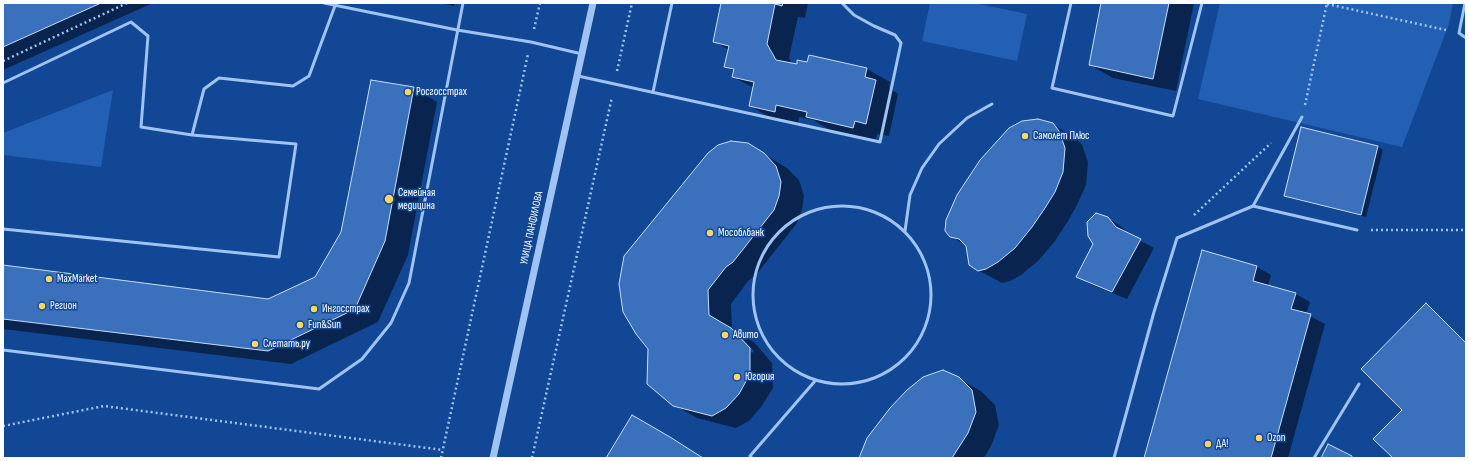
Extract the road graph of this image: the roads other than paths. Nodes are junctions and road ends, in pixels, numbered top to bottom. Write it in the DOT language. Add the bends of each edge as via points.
graph roads {
  1 [pos="324,3"];
  2 [pos="463,3"];
  3 [pos="593,3"];
  4 [pos="672,3"];
  5 [pos="842,3"];
  6 [pos="1071,3"];
  7 [pos="1202,3"];
  8 [pos="1465,3"];
  9 [pos="336,4"];
  10 [pos="457,30"];
  11 [pos="1466,38"];
  12 [pos="582,54"];
  13 [pos="577,76"];
  14 [pos="3,83"];
  15 [pos="653,92"];
  16 [pos="992,104"];
  17 [pos="1302,117"];
  18 [pos="192,135"];
  19 [pos="1253,206"];
  20 [pos="3,230"];
  21 [pos="1357,230"];
  22 [pos="905,231"];
  23 [pos="3,350"];
  24 [pos="815,381"];
  25 [pos="1359,384"];
  26 [pos="493,458"];
  27 [pos="752,458"];
  28 [pos="1114,458"];
  29 [pos="1314,458"];
  1 -- 9 [label="lane"];
  2 -- 10 [label="lane"];
  3 -- 12 [label="street, УЛИЦА ПАНФИЛОВА"];
  4 -- 15 [label="lane"];
  5 -- 15 [label="lane" via="854,15 895,35 901,43 880,142"];
  6 -- 7 [label="lane" via="1052,88 1173,116"];
  8 -- 11 [label="lane" via="1459,32"];
  9 -- 10 [label="lane"];
  9 -- 18 [label="lane" via="309,76 293,86 219,78 204,89"];
  10 -- 12 [label="lane" via="531,42"];
  10 -- 23 [label="lane" via="409,283 391,323 362,359 319,389"];
  12 -- 13 [label="street, УЛИЦА ПАНФИЛОВА"];
  13 -- 15 [label="lane"];
  13 -- 26 [label="street, УЛИЦА ПАНФИЛОВА"];
  14 -- 18 [label="lane" via="131,22 148,36 141,127"];
  16 -- 22 [label="lane" via="967,118 939,144 922,168 910,195"];
  17 -- 19 [label="lane"];
  18 -- 20 [label="lane" via="296,144 279,257"];
  19 -- 21 [label="lane"];
  19 -- 28 [label="lane" via="1177,238"];
  22 -- 24 [label="lane" via="923,256 932,286 930,316 918,345 896,367 871,380 843,385"];
  22 -- 24 [label="lane" via="879,213 849,206 818,209 790,222 770,242 757,267 753,295 757,323 770,348 790,368"];
  24 -- 27 [label="lane" via="750,456"];
  25 -- 29 [label="lane"];
}
